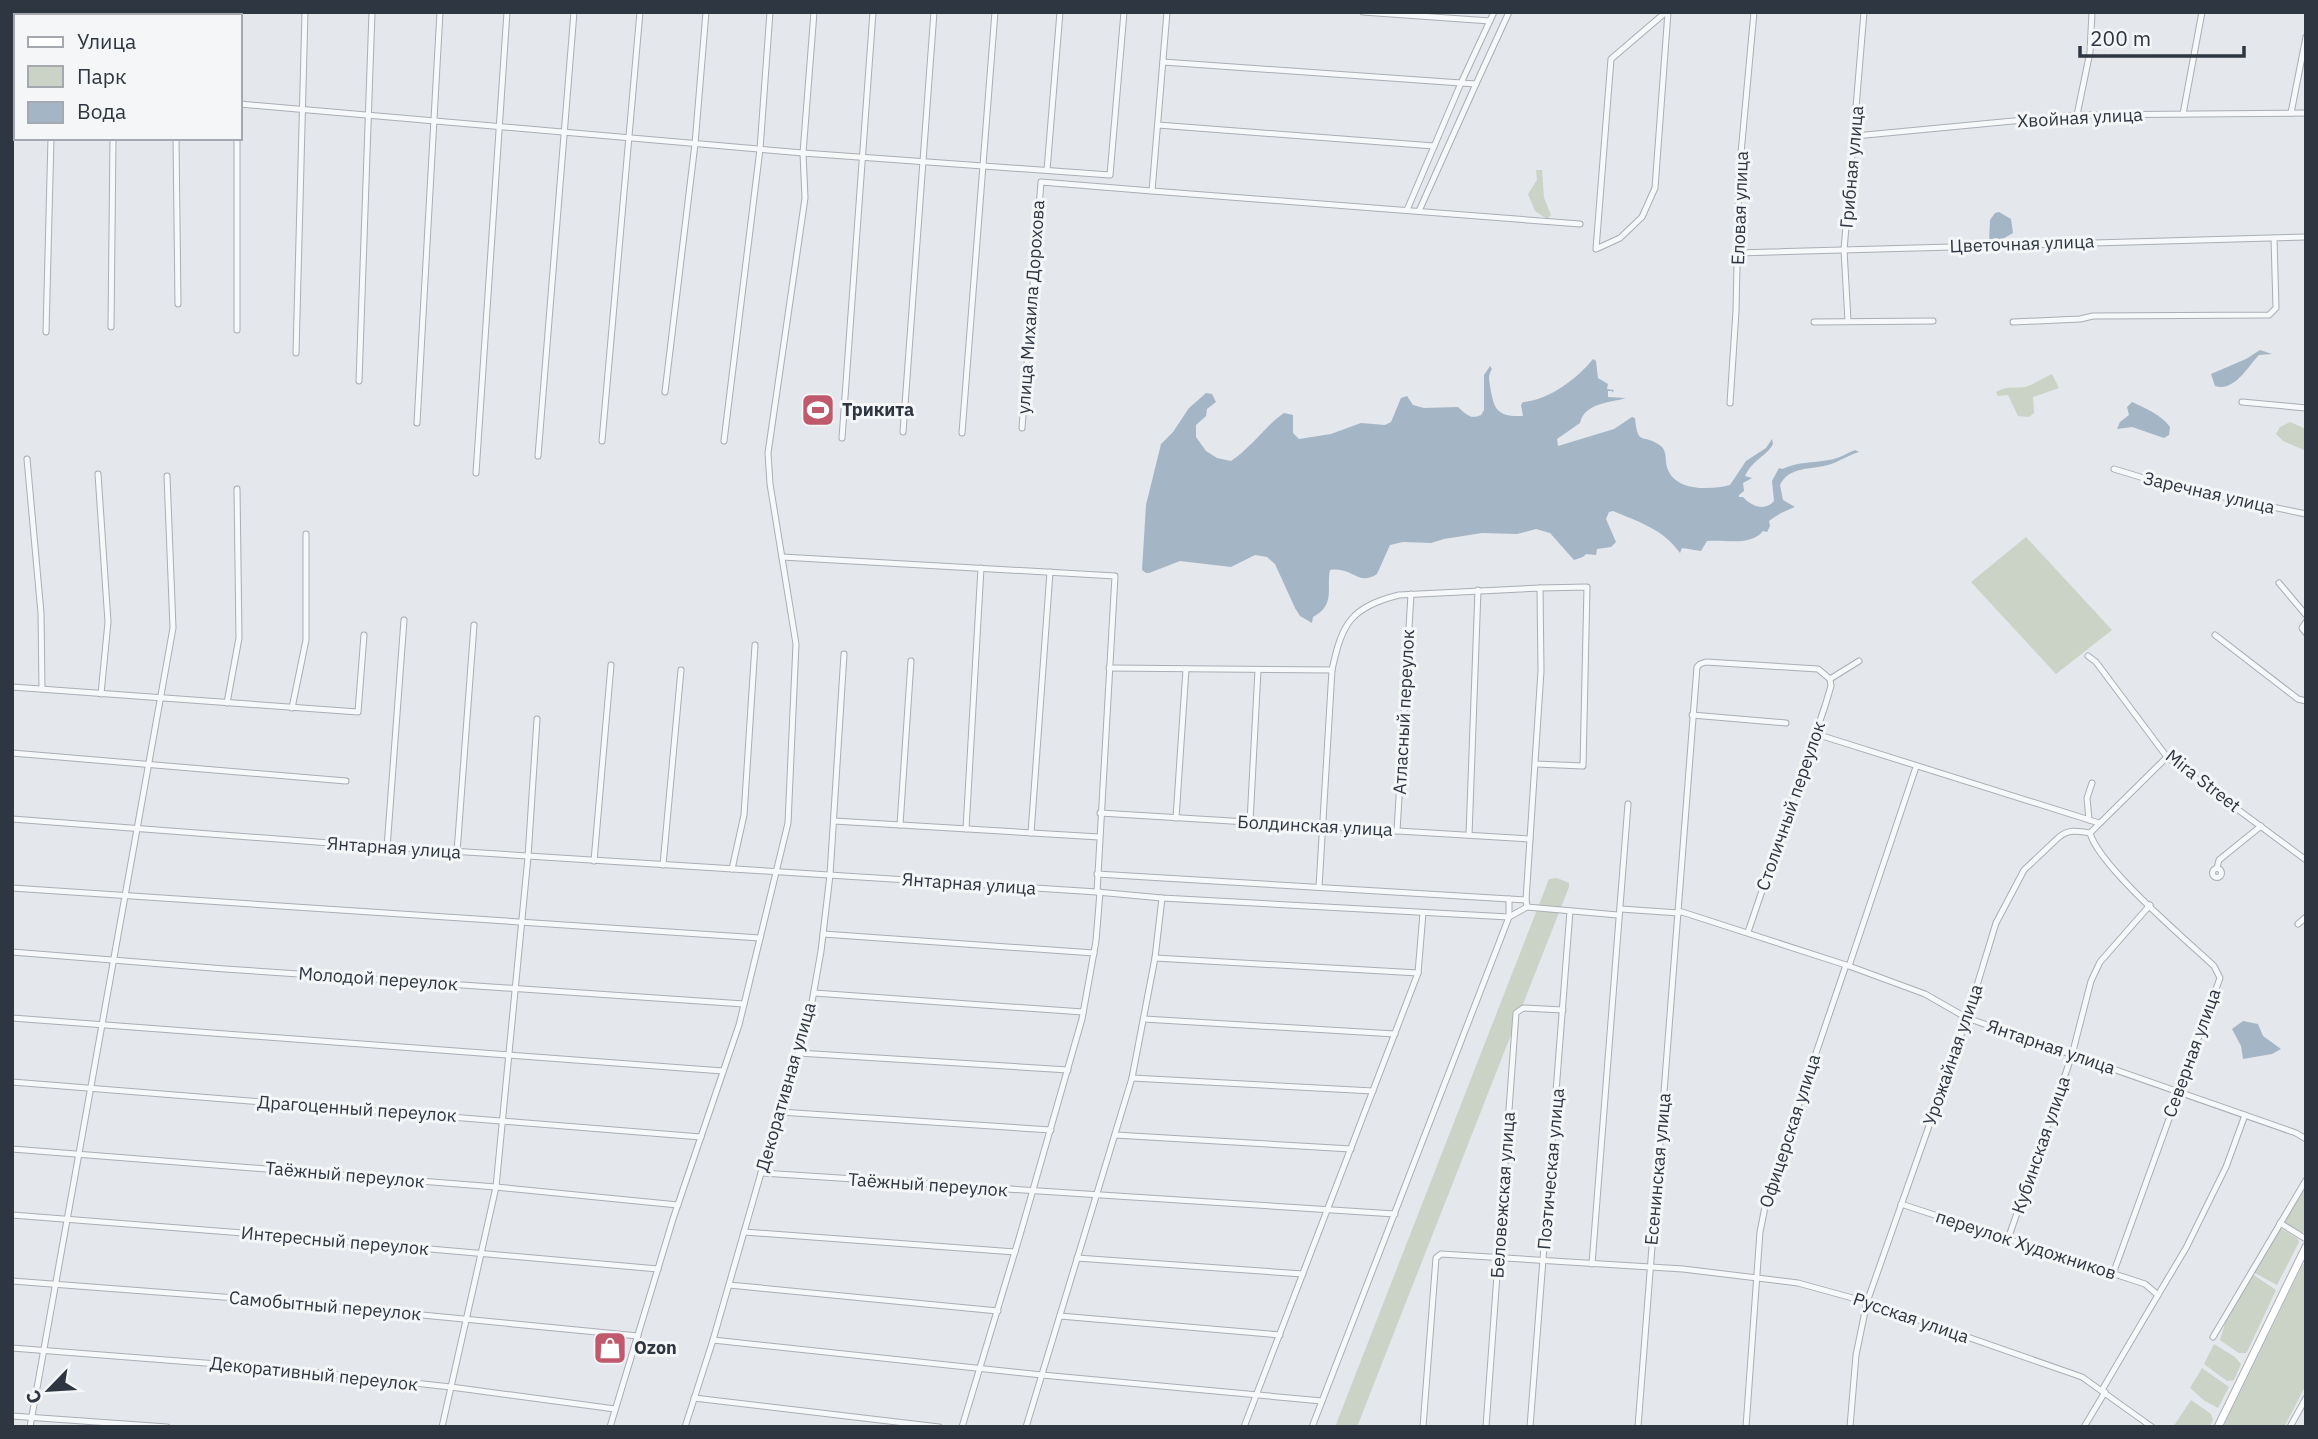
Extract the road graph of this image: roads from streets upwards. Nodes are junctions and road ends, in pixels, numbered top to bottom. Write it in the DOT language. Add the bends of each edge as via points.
graph roads {
  1 [pos="305,12"];
  2 [pos="372,12"];
  3 [pos="440,12"];
  4 [pos="507,12"];
  5 [pos="574,12"];
  6 [pos="640,12"];
  7 [pos="706,12"];
  8 [pos="770,12"];
  9 [pos="814,12"];
  10 [pos="873,12"];
  11 [pos="934,12"];
  12 [pos="995,12"];
  13 [pos="1060,12"];
  14 [pos="1124,12"];
  15 [pos="1167,12"];
  16 [pos="1363,12"];
  17 [pos="1494,12"];
  18 [pos="1509,12"];
  19 [pos="1667,12"];
  20 [pos="1754,12"];
  21 [pos="1864,12"];
  22 [pos="2092,12"];
  23 [pos="2202,12"];
  24 [pos="1490,21"];
  25 [pos="2306,37"];
  26 [pos="1163,62"];
  27 [pos="1461,83"];
  28 [pos="1476,84"];
  29 [pos="242,104"];
  30 [pos="301,109"];
  31 [pos="2291,113"];
  32 [pos="2306,113"];
  33 [pos="2183,114"];
  34 [pos="2077,115"];
  35 [pos="367,116"];
  36 [pos="433,121"];
  37 [pos="1158,125"];
  38 [pos="499,127"];
  39 [pos="564,132"];
  40 [pos="1855,136"];
  41 [pos="630,138"];
  42 [pos="51,140"];
  43 [pos="113,140"];
  44 [pos="176,140"];
  45 [pos="237,140"];
  46 [pos="695,144"];
  47 [pos="1434,145"];
  48 [pos="760,149"];
  49 [pos="803,153"];
  50 [pos="863,157"];
  51 [pos="923,162"];
  52 [pos="984,166"];
  53 [pos="1047,170"];
  54 [pos="1152,191"];
  55 [pos="1407,210"];
  56 [pos="1419,211"];
  57 [pos="1580,224"];
  58 [pos="2306,237"];
  59 [pos="2274,238"];
  60 [pos="1844,250"];
  61 [pos="1738,253"];
  62 [pos="178,304"];
  63 [pos="1848,321"];
  64 [pos="1933,321"];
  65 [pos="1814,322"];
  66 [pos="2013,322"];
  67 [pos="111,327"];
  68 [pos="237,330"];
  69 [pos="46,332"];
  70 [pos="296,353"];
  71 [pos="359,381"];
  72 [pos="666,391"];
  73 [pos="2242,402"];
  74 [pos="1730,403"];
  75 [pos="2306,408"];
  76 [pos="417,423"];
  77 [pos="1022,428"];
  78 [pos="903,432"];
  79 [pos="962,433"];
  80 [pos="842,438"];
  81 [pos="602,440"];
  82 [pos="724,441"];
  83 [pos="538,456"];
  84 [pos="27,459"];
  85 [pos="2114,469"];
  86 [pos="475,472"];
  87 [pos="98,474"];
  88 [pos="167,476"];
  89 [pos="237,489"];
  90 [pos="2306,513"];
  91 [pos="306,534"];
  92 [pos="782,557"];
  93 [pos="982,568"];
  94 [pos="1050,572"];
  95 [pos="2279,583"];
  96 [pos="1541,588"];
  97 [pos="1478,590"];
  98 [pos="1410,594"];
  99 [pos="2306,615"];
  100 [pos="404,620"];
  101 [pos="2306,622"];
  102 [pos="474,625"];
  103 [pos="2306,633"];
  104 [pos="365,635"];
  105 [pos="2215,635"];
  106 [pos="755,645"];
  107 [pos="844,654"];
  108 [pos="2088,656"];
  109 [pos="911,661"];
  110 [pos="1859,661"];
  111 [pos="611,665"];
  112 [pos="1109,668"];
  113 [pos="1186,669"];
  114 [pos="681,670"];
  115 [pos="1258,670"];
  116 [pos="1332,670"];
  117 [pos="1830,679"];
  118 [pos="12,687"];
  119 [pos="42,689"];
  120 [pos="101,694"];
  121 [pos="160,698"];
  122 [pos="2306,701"];
  123 [pos="227,703"];
  124 [pos="292,708"];
  125 [pos="1692,715"];
  126 [pos="537,719"];
  127 [pos="1786,723"];
  128 [pos="1816,734"];
  129 [pos="12,753"];
  130 [pos="2167,757"];
  131 [pos="148,764"];
  132 [pos="1536,764"];
  133 [pos="1916,767"];
  134 [pos="346,781"];
  135 [pos="2092,783"];
  136 [pos="1628,804"];
  137 [pos="1100,813"];
  138 [pos="1177,818"];
  139 [pos="12,819"];
  140 [pos="2089,820"];
  141 [pos="834,821"];
  142 [pos="1250,822"];
  143 [pos="2099,823"];
  144 [pos="900,825"];
  145 [pos="2260,826"];
  146 [pos="1322,827"];
  147 [pos="136,829"];
  148 [pos="966,829"];
  149 [pos="1396,831"];
  150 [pos="1031,833"];
  151 [pos="2090,833"];
  152 [pos="1469,835"];
  153 [pos="1099,837"];
  154 [pos="1530,839"];
  155 [pos="387,848"];
  156 [pos="457,852"];
  157 [pos="527,857"];
  158 [pos="2306,860"];
  159 [pos="594,861"];
  160 [pos="663,865"];
  161 [pos="2217,868"];
  162 [pos="732,869"];
  163 [pos="776,872"];
  164 [pos="1097,874"];
  165 [pos="830,876"];
  166 [pos="1319,887"];
  167 [pos="12,888"];
  168 [pos="1099,892"];
  169 [pos="124,896"];
  170 [pos="1162,898"];
  171 [pos="1509,899"];
  172 [pos="1525,900"];
  173 [pos="2150,905"];
  174 [pos="1527,907"];
  175 [pos="1570,911"];
  176 [pos="1620,912"];
  177 [pos="1679,912"];
  178 [pos="1423,913"];
  179 [pos="1509,916"];
  180 [pos="2306,917"];
  181 [pos="520,923"];
  182 [pos="2298,925"];
  183 [pos="1748,932"];
  184 [pos="823,934"];
  185 [pos="760,938"];
  186 [pos="12,952"];
  187 [pos="1094,953"];
  188 [pos="1155,958"];
  189 [pos="113,960"];
  190 [pos="1847,965"];
  191 [pos="1418,973"];
  192 [pos="514,988"];
  193 [pos="814,993"];
  194 [pos="744,1004"];
  195 [pos="1563,1010"];
  196 [pos="1083,1012"];
  197 [pos="12,1018"];
  198 [pos="1967,1018"];
  199 [pos="1144,1019"];
  200 [pos="101,1024"];
  201 [pos="1395,1034"];
  202 [pos="798,1053"];
  203 [pos="509,1055"];
  204 [pos="2072,1055"];
  205 [pos="1068,1070"];
  206 [pos="723,1071"];
  207 [pos="1132,1078"];
  208 [pos="12,1082"];
  209 [pos="90,1088"];
  210 [pos="1373,1091"];
  211 [pos="2178,1091"];
  212 [pos="780,1112"];
  213 [pos="2245,1115"];
  214 [pos="503,1121"];
  215 [pos="1051,1130"];
  216 [pos="1115,1135"];
  217 [pos="701,1137"];
  218 [pos="2306,1139"];
  219 [pos="12,1149"];
  220 [pos="1351,1149"];
  221 [pos="78,1154"];
  222 [pos="761,1173"];
  223 [pos="2306,1180"];
  224 [pos="496,1187"];
  225 [pos="1033,1192"];
  226 [pos="1096,1196"];
  227 [pos="1901,1204"];
  228 [pos="678,1205"];
  229 [pos="1327,1210"];
  230 [pos="1395,1214"];
  231 [pos="12,1215"];
  232 [pos="66,1220"];
  233 [pos="2280,1223"];
  234 [pos="744,1232"];
  235 [pos="2008,1239"];
  236 [pos="2306,1239"];
  237 [pos="2306,1247"];
  238 [pos="1015,1252"];
  239 [pos="481,1253"];
  240 [pos="1077,1258"];
  241 [pos="1498,1258"];
  242 [pos="1543,1261"];
  243 [pos="1592,1264"];
  244 [pos="1650,1267"];
  245 [pos="658,1269"];
  246 [pos="1303,1274"];
  247 [pos="2113,1274"];
  248 [pos="1758,1278"];
  249 [pos="12,1281"];
  250 [pos="54,1284"];
  251 [pos="729,1286"];
  252 [pos="2158,1295"];
  253 [pos="1867,1302"];
  254 [pos="998,1311"];
  255 [pos="1060,1316"];
  256 [pos="466,1318"];
  257 [pos="1280,1335"];
  258 [pos="638,1336"];
  259 [pos="2213,1337"];
  260 [pos="713,1340"];
  261 [pos="12,1348"];
  262 [pos="43,1350"];
  263 [pos="980,1369"];
  264 [pos="1042,1375"];
  265 [pos="451,1387"];
  266 [pos="2104,1391"];
  267 [pos="1257,1395"];
  268 [pos="694,1398"];
  269 [pos="2306,1398"];
  270 [pos="1322,1401"];
  271 [pos="615,1409"];
  272 [pos="12,1416"];
  273 [pos="31,1417"];
  274 [pos="30,1427"];
  275 [pos="167,1427"];
  276 [pos="442,1427"];
  277 [pos="610,1427"];
  278 [pos="685,1427"];
  279 [pos="939,1427"];
  280 [pos="962,1427"];
  281 [pos="1027,1427"];
  282 [pos="1244,1427"];
  283 [pos="1312,1427"];
  284 [pos="1423,1427"];
  285 [pos="1486,1427"];
  286 [pos="1530,1427"];
  287 [pos="1638,1427"];
  288 [pos="1746,1427"];
  289 [pos="1850,1427"];
  290 [pos="2084,1427"];
  291 [pos="2152,1427"];
  292 [pos="2218,1427"];
  293 [pos="2290,1427"];
  1 -- 30 [label="street"];
  2 -- 35 [label="street"];
  3 -- 36 [label="street"];
  4 -- 38 [label="street"];
  5 -- 39 [label="street"];
  6 -- 41 [label="street"];
  7 -- 46 [label="street"];
  8 -- 48 [label="street"];
  9 -- 49 [label="street"];
  10 -- 50 [label="street"];
  11 -- 51 [label="street"];
  12 -- 52 [label="street"];
  13 -- 53 [label="street"];
  14 -- 53 [label="street" via="1110,175"];
  15 -- 26 [label="street"];
  16 -- 24 [label="street"];
  17 -- 24 [label="street"];
  18 -- 28 [label="street"];
  19 -- 19 [label="street" via="1655,188 1642,217 1620,238 1597,249 1611,60"];
  20 -- 61 [label="street, Еловая улица" via="1739,175"];
  21 -- 40 [label="street, Грибная улица"];
  22 -- 34 [label="street" via="2090,52"];
  23 -- 33 [label="street"];
  24 -- 27 [label="street"];
  25 -- 31 [label="street"];
  26 -- 27 [label="street"];
  26 -- 37 [label="street"];
  27 -- 28 [label="street"];
  27 -- 47 [label="street"];
  28 -- 56 [label="street"];
  29 -- 30 [label="street"];
  30 -- 35 [label="street"];
  30 -- 70 [label="street"];
  31 -- 32 [label="street, Хвойная улица"];
  31 -- 33 [label="street, Хвойная улица"];
  33 -- 34 [label="street, Хвойная улица"];
  34 -- 40 [label="street, Хвойная улица"];
  35 -- 36 [label="street"];
  35 -- 71 [label="street"];
  36 -- 38 [label="street"];
  36 -- 76 [label="street"];
  37 -- 47 [label="street"];
  37 -- 54 [label="street"];
  38 -- 39 [label="street"];
  38 -- 86 [label="street"];
  39 -- 41 [label="street"];
  39 -- 83 [label="street"];
  40 -- 60 [label="street, Грибная улица"];
  41 -- 46 [label="street"];
  41 -- 81 [label="street"];
  42 -- 69 [label="street"];
  43 -- 67 [label="street"];
  44 -- 62 [label="street"];
  45 -- 68 [label="street"];
  46 -- 48 [label="street"];
  46 -- 72 [label="street"];
  47 -- 55 [label="street"];
  48 -- 49 [label="street"];
  48 -- 82 [label="street"];
  49 -- 50 [label="street"];
  49 -- 92 [label="street" via="805,198 768,453"];
  50 -- 51 [label="street"];
  50 -- 80 [label="street"];
  51 -- 52 [label="street"];
  51 -- 78 [label="street"];
  52 -- 53 [label="street"];
  52 -- 79 [label="street"];
  54 -- 55 [label="street"];
  54 -- 77 [label="street, улица Михаила Дорохова" via="1041,182"];
  55 -- 56 [label="street"];
  56 -- 57 [label="street"];
  58 -- 59 [label="street, Цветочная улица"];
  59 -- 60 [label="street, Цветочная улица"];
  59 -- 66 [label="street" via="2276,308 2269,315 2093,316"];
  60 -- 61 [label="street, Цветочная улица"];
  60 -- 63 [label="street, Грибная улица"];
  61 -- 74 [label="street, Еловая улица"];
  63 -- 64 [label="street"];
  63 -- 65 [label="street"];
  73 -- 75 [label="street"];
  84 -- 119 [label="street" via="41,613"];
  85 -- 90 [label="street, Заречная улица" via="2170,486"];
  87 -- 120 [label="street" via="108,622"];
  88 -- 121 [label="street" via="173,628"];
  89 -- 123 [label="street" via="239,638"];
  91 -- 124 [label="street" via="306,640"];
  92 -- 93 [label="street"];
  92 -- 163 [label="street" via="796,644 788,823"];
  93 -- 94 [label="street"];
  93 -- 148 [label="street"];
  94 -- 112 [label="street" via="1115,576"];
  94 -- 150 [label="street"];
  95 -- 99 [label="street"];
  96 -- 97 [label="street"];
  96 -- 132 [label="street"];
  96 -- 132 [label="street" via="1587,587 1583,766"];
  97 -- 98 [label="street"];
  97 -- 152 [label="street"];
  98 -- 116 [label="street" via="1379,600 1355,613 1339,638"];
  98 -- 149 [label="street, Атласный переулок"];
  100 -- 155 [label="street"];
  101 -- 103 [label="street" via="2302,628"];
  102 -- 156 [label="street"];
  104 -- 124 [label="street" via="358,712"];
  105 -- 122 [label="street"];
  106 -- 162 [label="street" via="744,815"];
  107 -- 141 [label="street, Декоративная улица"];
  108 -- 130 [label="street, Mira Street"];
  109 -- 144 [label="street"];
  110 -- 117 [label="street"];
  111 -- 159 [label="street"];
  112 -- 113 [label="street"];
  112 -- 137 [label="street"];
  113 -- 115 [label="street"];
  113 -- 138 [label="street"];
  114 -- 160 [label="street"];
  115 -- 116 [label="street"];
  115 -- 142 [label="street"];
  116 -- 146 [label="street"];
  117 -- 125 [label="street, Есенинская улица" via="1818,668 1700,664"];
  117 -- 128 [label="street, Столичный переулок"];
  118 -- 119 [label="street"];
  119 -- 120 [label="street"];
  120 -- 121 [label="street"];
  121 -- 123 [label="street"];
  121 -- 131 [label="street"];
  123 -- 124 [label="street"];
  125 -- 127 [label="street"];
  125 -- 177 [label="street, Есенинская улица"];
  126 -- 157 [label="street"];
  128 -- 133 [label="street"];
  128 -- 183 [label="street, Столичный переулок"];
  129 -- 131 [label="street"];
  130 -- 143 [label="street"];
  130 -- 145 [label="street, Mira Street"];
  131 -- 134 [label="street"];
  131 -- 147 [label="street"];
  132 -- 154 [label="street"];
  133 -- 140 [label="street"];
  133 -- 190 [label="street, Офицерская улица"];
  135 -- 140 [label="street" via="2087,799"];
  136 -- 176 [label="street"];
  137 -- 138 [label="street, Болдинская улица"];
  137 -- 153 [label="street"];
  138 -- 142 [label="street, Болдинская улица"];
  139 -- 147 [label="street, Янтарная улица"];
  140 -- 143 [label="street"];
  141 -- 144 [label="street"];
  141 -- 165 [label="street, Декоративная улица"];
  142 -- 146 [label="street, Болдинская улица"];
  143 -- 151 [label="street"];
  144 -- 148 [label="street"];
  145 -- 158 [label="street, Mira Street"];
  145 -- 161 [label="street" via="2219,860"];
  146 -- 149 [label="street, Болдинская улица"];
  146 -- 166 [label="street"];
  147 -- 155 [label="street, Янтарная улица"];
  147 -- 169 [label="street"];
  148 -- 150 [label="street"];
  149 -- 152 [label="street, Болдинская улица"];
  150 -- 153 [label="street"];
  151 -- 173 [label="street, Северная улица" via="2098,851"];
  151 -- 198 [label="street, Урожайная улица" via="2065,832 2024,870 1996,923"];
  152 -- 154 [label="street, Болдинская улица"];
  153 -- 164 [label="street"];
  154 -- 172 [label="street"];
  155 -- 156 [label="street, Янтарная улица"];
  156 -- 157 [label="street, Янтарная улица"];
  157 -- 159 [label="street, Янтарная улица"];
  157 -- 181 [label="street"];
  159 -- 160 [label="street, Янтарная улица"];
  160 -- 162 [label="street, Янтарная улица"];
  162 -- 163 [label="street, Янтарная улица"];
  163 -- 165 [label="street, Янтарная улица"];
  163 -- 185 [label="street"];
  164 -- 166 [label="street"];
  164 -- 168 [label="street"];
  165 -- 168 [label="street, Янтарная улица"];
  165 -- 184 [label="street, Декоративная улица"];
  166 -- 171 [label="street"];
  167 -- 169 [label="street"];
  168 -- 170 [label="street, Янтарная улица"];
  168 -- 187 [label="street"];
  169 -- 181 [label="street"];
  169 -- 189 [label="street"];
  170 -- 178 [label="street, Янтарная улица"];
  170 -- 188 [label="street"];
  171 -- 172 [label="street"];
  171 -- 179 [label="street"];
  172 -- 174 [label="street"];
  173 -- 204 [label="street, Кубинская улица" via="2101,962 2091,981"];
  173 -- 211 [label="street, Северная улица" via="2214,966 2220,978"];
  174 -- 175 [label="street, Янтарная улица"];
  174 -- 179 [label="street"];
  175 -- 176 [label="street, Янтарная улица"];
  175 -- 195 [label="street, Поэтическая улица"];
  176 -- 177 [label="street, Янтарная улица"];
  176 -- 243 [label="street"];
  177 -- 183 [label="street, Янтарная улица"];
  177 -- 244 [label="street, Есенинская улица"];
  178 -- 179 [label="street, Янтарная улица"];
  178 -- 191 [label="street"];
  179 -- 230 [label="street"];
  180 -- 182 [label="street"];
  181 -- 185 [label="street"];
  181 -- 192 [label="street"];
  183 -- 190 [label="street, Янтарная улица"];
  184 -- 187 [label="street"];
  184 -- 193 [label="street, Декоративная улица"];
  185 -- 194 [label="street"];
  186 -- 189 [label="street, Молодой переулок"];
  187 -- 196 [label="street"];
  188 -- 191 [label="street"];
  188 -- 199 [label="street"];
  189 -- 192 [label="street, Молодой переулок"];
  189 -- 200 [label="street"];
  190 -- 198 [label="street, Янтарная улица" via="1925,994"];
  190 -- 248 [label="street, Офицерская улица" via="1767,1197"];
  191 -- 201 [label="street"];
  192 -- 194 [label="street, Молодой переулок"];
  192 -- 203 [label="street"];
  193 -- 196 [label="street"];
  193 -- 202 [label="street, Декоративная улица"];
  194 -- 206 [label="street"];
  195 -- 241 [label="street, Беловежская улица" via="1523,1008 1516,1013"];
  195 -- 242 [label="street, Поэтическая улица"];
  196 -- 205 [label="street"];
  197 -- 200 [label="street"];
  198 -- 204 [label="street, Янтарная улица"];
  198 -- 227 [label="street, Урожайная улица"];
  199 -- 201 [label="street"];
  199 -- 207 [label="street"];
  200 -- 203 [label="street"];
  200 -- 209 [label="street"];
  201 -- 210 [label="street"];
  202 -- 205 [label="street"];
  202 -- 212 [label="street, Декоративная улица"];
  203 -- 206 [label="street"];
  203 -- 214 [label="street"];
  204 -- 211 [label="street, Янтарная улица"];
  204 -- 235 [label="street, Кубинская улица"];
  205 -- 215 [label="street"];
  206 -- 217 [label="street"];
  207 -- 210 [label="street"];
  207 -- 216 [label="street"];
  208 -- 209 [label="street, Драгоценный переулок"];
  209 -- 214 [label="street, Драгоценный переулок"];
  209 -- 221 [label="street"];
  210 -- 220 [label="street"];
  211 -- 213 [label="street, Янтарная улица"];
  211 -- 247 [label="street, Северная улица"];
  212 -- 215 [label="street"];
  212 -- 222 [label="street, Декоративная улица"];
  213 -- 218 [label="street, Янтарная улица"];
  213 -- 252 [label="street" via="2226,1167"];
  214 -- 217 [label="street, Драгоценный переулок"];
  214 -- 224 [label="street"];
  215 -- 225 [label="street"];
  216 -- 220 [label="street"];
  216 -- 226 [label="street"];
  217 -- 228 [label="street"];
  219 -- 221 [label="street, Таёжный переулок"];
  220 -- 229 [label="street"];
  221 -- 224 [label="street, Таёжный переулок"];
  221 -- 232 [label="street"];
  222 -- 225 [label="street, Таёжный переулок"];
  222 -- 234 [label="street, Декоративная улица"];
  223 -- 233 [label="street"];
  224 -- 228 [label="street, Таёжный переулок"];
  224 -- 239 [label="street"];
  225 -- 226 [label="street, Таёжный переулок"];
  225 -- 238 [label="street"];
  226 -- 229 [label="street, Таёжный переулок"];
  226 -- 240 [label="street"];
  227 -- 235 [label="street, переулок Художников"];
  227 -- 253 [label="street, Урожайная улица"];
  228 -- 245 [label="street"];
  229 -- 230 [label="street, Таёжный переулок"];
  229 -- 246 [label="street"];
  230 -- 270 [label="street"];
  231 -- 232 [label="street, Интересный переулок"];
  232 -- 239 [label="street, Интересный переулок"];
  232 -- 250 [label="street"];
  233 -- 236 [label="street"];
  233 -- 259 [label="street"];
  234 -- 238 [label="street"];
  234 -- 251 [label="street, Декоративная улица"];
  235 -- 247 [label="street, переулок Художников"];
  237 -- 292 [label="street"];
  238 -- 254 [label="street"];
  239 -- 245 [label="street, Интересный переулок"];
  239 -- 256 [label="street"];
  240 -- 246 [label="street"];
  240 -- 255 [label="street"];
  241 -- 242 [label="street, Русская улица"];
  241 -- 284 [label="street, Русская улица" via="1441,1254 1436,1258"];
  241 -- 285 [label="street, Беловежская улица"];
  242 -- 243 [label="street, Русская улица"];
  242 -- 286 [label="street, Поэтическая улица"];
  243 -- 244 [label="street, Русская улица"];
  244 -- 248 [label="street, Русская улица"];
  244 -- 287 [label="street, Есенинская улица"];
  245 -- 258 [label="street"];
  246 -- 257 [label="street"];
  247 -- 252 [label="street, переулок Художников" via="2145,1284"];
  248 -- 253 [label="street, Русская улица" via="1798,1283"];
  248 -- 288 [label="street, Офицерская улица"];
  249 -- 250 [label="street, Самобытный переулок"];
  250 -- 256 [label="street, Самобытный переулок"];
  250 -- 262 [label="street"];
  251 -- 254 [label="street"];
  251 -- 260 [label="street, Декоративная улица"];
  252 -- 266 [label="street"];
  253 -- 266 [label="street, Русская улица" via="2082,1377"];
  253 -- 289 [label="street, Урожайная улица" via="1856,1355"];
  254 -- 263 [label="street"];
  255 -- 257 [label="street"];
  255 -- 264 [label="street"];
  256 -- 258 [label="street, Самобытный переулок"];
  256 -- 265 [label="street"];
  257 -- 267 [label="street"];
  258 -- 271 [label="street"];
  260 -- 263 [label="street"];
  260 -- 268 [label="street, Декоративная улица"];
  261 -- 262 [label="street, Декоративный переулок"];
  262 -- 265 [label="street, Декоративный переулок"];
  262 -- 273 [label="street"];
  263 -- 264 [label="street"];
  263 -- 280 [label="street"];
  264 -- 267 [label="street"];
  264 -- 281 [label="street"];
  265 -- 271 [label="street, Декоративный переулок"];
  265 -- 276 [label="street"];
  266 -- 290 [label="street"];
  266 -- 291 [label="street, Русская улица"];
  267 -- 270 [label="street"];
  267 -- 282 [label="street"];
  268 -- 278 [label="street, Декоративная улица"];
  268 -- 279 [label="street"];
  269 -- 293 [label="street"];
  270 -- 283 [label="street"];
  271 -- 277 [label="street"];
  272 -- 273 [label="street"];
  273 -- 274 [label="street"];
  273 -- 275 [label="street"];
}
